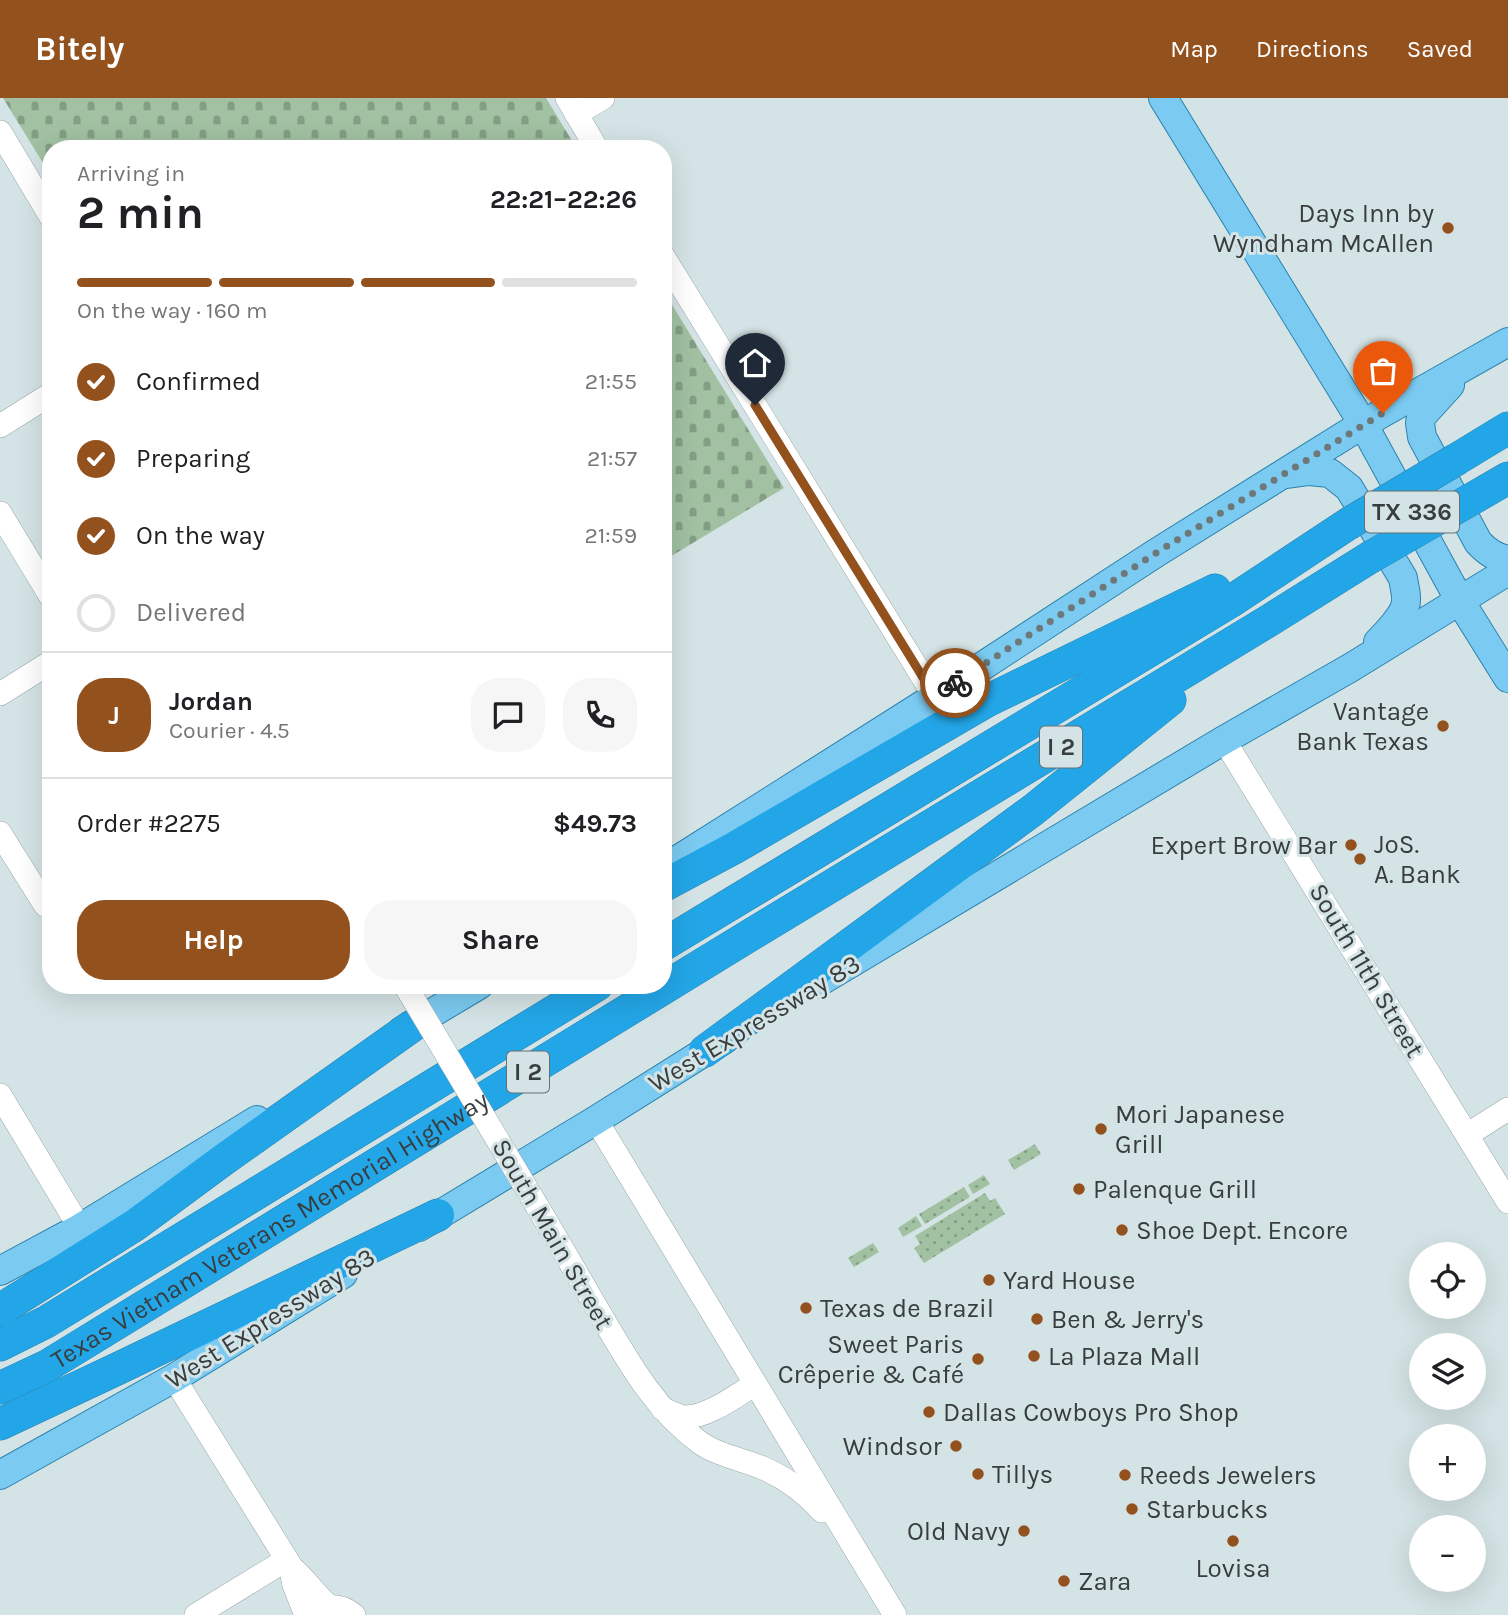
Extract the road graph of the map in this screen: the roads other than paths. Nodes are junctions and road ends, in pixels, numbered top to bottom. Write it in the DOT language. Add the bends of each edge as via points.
graph roads {
  1 [pos="603,98"];
  2 [pos="1163,98"];
  3 [pos="571,106"];
  4 [pos="0,132"];
  5 [pos="592,140"];
  6 [pos="42,202"];
  7 [pos="672,271"];
  8 [pos="1508,342"];
  9 [pos="1465,367"];
  10 [pos="42,400"];
  11 [pos="1363,424"];
  12 [pos="0,426"];
  13 [pos="1508,428"];
  14 [pos="1283,474"];
  15 [pos="1508,478"];
  16 [pos="1508,491"];
  17 [pos="1477,496"];
  18 [pos="0,513"];
  19 [pos="1348,524"];
  20 [pos="1508,560"];
  21 [pos="1508,571"];
  22 [pos="42,582"];
  23 [pos="1461,600"];
  24 [pos="1270,620"];
  25 [pos="42,668"];
  26 [pos="1350,668"];
  27 [pos="1508,678"];
  28 [pos="0,694"];
  29 [pos="935,697"];
  30 [pos="1224,740"];
  31 [pos="0,833"];
  32 [pos="672,863"];
  33 [pos="672,881"];
  34 [pos="42,900"];
  35 [pos="672,939"];
  36 [pos="672,983"];
  37 [pos="410,994"];
  38 [pos="464,994"];
  39 [pos="582,994"];
  40 [pos="654,994"];
  41 [pos="412,1026"];
  42 [pos="705,1051"];
  43 [pos="0,1095"];
  44 [pos="1508,1109"];
  45 [pos="596,1120"];
  46 [pos="9,1128"];
  47 [pos="1467,1135"];
  48 [pos="1508,1202"];
  49 [pos="438,1215"];
  50 [pos="80,1228"];
  51 [pos="0,1271"];
  52 [pos="0,1310"];
  53 [pos="0,1345"];
  54 [pos="174,1378"];
  55 [pos="755,1384"];
  56 [pos="0,1388"];
  57 [pos="662,1408"];
  58 [pos="0,1424"];
  59 [pos="0,1475"];
  60 [pos="856,1550"];
  61 [pos="289,1564"];
  62 [pos="320,1611"];
  63 [pos="196,1615"];
  64 [pos="306,1615"];
  65 [pos="354,1615"];
  66 [pos="895,1615"];
  1 -- 3 [label="street"];
  2 -- 11 [label="main road, TX 336"];
  3 -- 5 [label="street"];
  4 -- 6 [label="street"];
  7 -- 29 [label="street"];
  8 -- 9 [label="main road"];
  9 -- 11 [label="main road"];
  9 -- 20 [label="main road" via="1424,412 1420,431 1478,542 1487,552"];
  10 -- 12 [label="street"];
  11 -- 14 [label="main road"];
  11 -- 23 [label="main road, TX 336"];
  13 -- 19 [label="highway, I 2, bridge"];
  14 -- 26 [label="main road" via="1330,473 1341,480 1403,578 1405,606 1388,632"];
  14 -- 29 [label="main road"];
  15 -- 17 [label="highway, Texas Vietnam Veterans Memorial Highway / I 2"];
  16 -- 17 [label="highway"];
  17 -- 24 [label="highway, Texas Vietnam Veterans Memorial Highway / I 2, bridge"];
  18 -- 22 [label="street"];
  19 -- 33 [label="highway" via="987,701"];
  19 -- 35 [label="highway, I 2" via="1230,602"];
  21 -- 23 [label="main road, West Expressway 83"];
  23 -- 26 [label="main road, West Expressway 83"];
  23 -- 27 [label="main road, TX 336"];
  24 -- 36 [label="highway, Texas Vietnam Veterans Memorial Highway / I 2"];
  24 -- 42 [label="highway" via="1033,810"];
  25 -- 28 [label="street"];
  26 -- 30 [label="main road, West Expressway 83"];
  29 -- 32 [label="main road"];
  30 -- 42 [label="main road, West Expressway 83"];
  30 -- 47 [label="street, South 11th Street"];
  31 -- 34 [label="street"];
  37 -- 57 [label="street, South Main Street, bridge" via="623,1353"];
  38 -- 41 [label="main road"];
  39 -- 53 [label="highway, Texas Vietnam Veterans Memorial Highway / I 2" via="46,1322"];
  40 -- 56 [label="highway, Texas Vietnam Veterans Memorial Highway / I 2" via="47,1366"];
  41 -- 50 [label="main road"];
  41 -- 52 [label="highway" via="135,1225"];
  42 -- 45 [label="main road, West Expressway 83"];
  43 -- 46 [label="street"];
  44 -- 47 [label="street"];
  45 -- 49 [label="main road, West Expressway 83"];
  45 -- 55 [label="street, South Main Street"];
  46 -- 50 [label="street"];
  47 -- 48 [label="street, South 11th Street"];
  49 -- 54 [label="main road, West Expressway 83"];
  49 -- 58 [label="highway"];
  50 -- 51 [label="main road"];
  54 -- 59 [label="main road, West Expressway 83"];
  54 -- 61 [label="street"];
  55 -- 57 [label="street" via="701,1414 684,1417"];
  55 -- 60 [label="street, South Main Street"];
  57 -- 60 [label="street, South Main Street" via="701,1443 786,1478"];
  60 -- 66 [label="street, South Main Street"];
  61 -- 62 [label="street" via="315,1594"];
  61 -- 63 [label="street"];
  61 -- 64 [label="street"];
  62 -- 65 [label="street" via="344,1608"];
}
